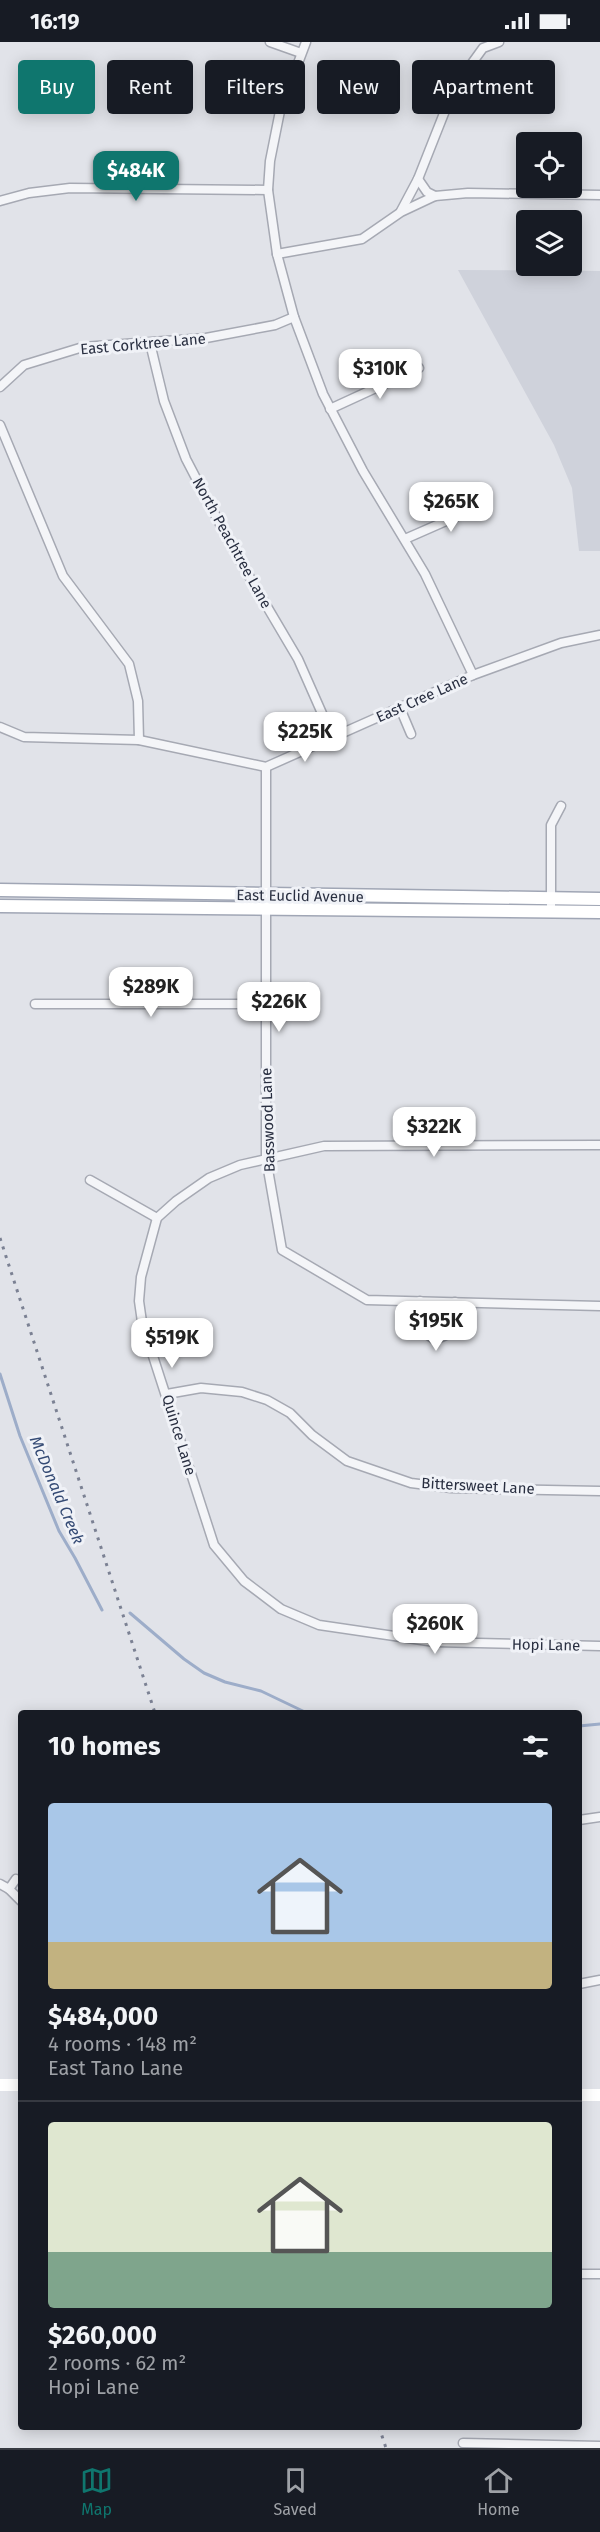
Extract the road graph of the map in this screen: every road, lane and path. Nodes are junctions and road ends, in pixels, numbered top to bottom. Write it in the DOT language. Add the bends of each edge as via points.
graph roads {
  1 [pos="270,42"];
  2 [pos="306,42"];
  3 [pos="499,42"];
  4 [pos="301,53"];
  5 [pos="418,179"];
  6 [pos="268,190"];
  7 [pos="600,195"];
  8 [pos="435,196"];
  9 [pos="0,201"];
  10 [pos="401,212"];
  11 [pos="277,254"];
  12 [pos="294,317"];
  13 [pos="150,343"];
  14 [pos="419,368"];
  15 [pos="0,387"];
  16 [pos="330,409"];
  17 [pos="0,425"];
  18 [pos="487,503"];
  19 [pos="405,539"];
  20 [pos="600,635"];
  21 [pos="473,675"];
  22 [pos="400,708"];
  23 [pos="0,727"];
  24 [pos="411,734"];
  25 [pos="332,736"];
  26 [pos="139,740"];
  27 [pos="267,767"];
  28 [pos="561,806"];
  29 [pos="0,890"];
  30 [pos="267,895"];
  31 [pos="600,899"];
  32 [pos="551,905"];
  33 [pos="0,906"];
  34 [pos="267,909"];
  35 [pos="600,912"];
  36 [pos="35,1005"];
  37 [pos="267,1005"];
  38 [pos="600,1145"];
  39 [pos="266,1158"];
  40 [pos="90,1180"];
  41 [pos="157,1218"];
  42 [pos="420,1301"];
  43 [pos="455,1302"];
  44 [pos="600,1305"];
  45 [pos="166,1394"];
  46 [pos="600,1491"];
  47 [pos="281,1609"];
  48 [pos="600,1646"];
  49 [pos="600,1817"];
  50 [pos="582,1820"];
  51 [pos="16,1879"];
  52 [pos="0,1884"];
  53 [pos="9,1889"];
  54 [pos="18,1898"];
  55 [pos="600,1980"];
  56 [pos="582,1983"];
  57 [pos="0,2085"];
  58 [pos="18,2085"];
  59 [pos="582,2095"];
  60 [pos="600,2095"];
  61 [pos="582,2274"];
  62 [pos="600,2274"];
  63 [pos="463,2443"];
  64 [pos="600,2446"];
  1 -- 4 [label="street"];
  2 -- 4 [label="street"];
  3 -- 5 [label="street" via="483,48 454,88"];
  4 -- 6 [label="street" via="279,111"];
  5 -- 8 [label="street"];
  5 -- 10 [label="street"];
  6 -- 9 [label="street" via="70,188"];
  6 -- 11 [label="street"];
  7 -- 8 [label="street"];
  8 -- 10 [label="street"];
  10 -- 11 [label="street" via="362,238"];
  11 -- 12 [label="street"];
  12 -- 13 [label="street, East Corktree Lane" via="234,334"];
  12 -- 16 [label="street"];
  13 -- 15 [label="street, East Corktree Lane" via="84,347 24,365"];
  13 -- 25 [label="street, North Peachtree Lane" via="164,401 186,459 298,659"];
  14 -- 16 [label="street"];
  16 -- 19 [label="street"];
  17 -- 26 [label="street" via="63,576 129,664 138,701"];
  18 -- 19 [label="street"];
  19 -- 21 [label="street"];
  20 -- 21 [label="street, East Cree Lane" via="561,643"];
  21 -- 22 [label="street, East Cree Lane"];
  22 -- 24 [label="street"];
  22 -- 25 [label="street, East Cree Lane"];
  23 -- 26 [label="street" via="24,737"];
  25 -- 27 [label="street, East Cree Lane"];
  26 -- 27 [label="street"];
  27 -- 30 [label="street, Basswood Lane"];
  28 -- 32 [label="street" via="551,825"];
  29 -- 30 [label="main road, East Euclid Avenue"];
  30 -- 32 [label="main road, East Euclid Avenue"];
  30 -- 34 [label="street, Basswood Lane"];
  31 -- 32 [label="main road, East Euclid Avenue"];
  32 -- 34 [label="main road, East Euclid Avenue"];
  32 -- 35 [label="main road, East Euclid Avenue"];
  33 -- 34 [label="main road, East Euclid Avenue"];
  34 -- 37 [label="street, Basswood Lane"];
  36 -- 37 [label="street"];
  37 -- 39 [label="street, Basswood Lane"];
  38 -- 39 [label="street" via="324,1146"];
  39 -- 41 [label="street" via="209,1178"];
  39 -- 42 [label="street, Basswood Lane" via="282,1250 367,1300"];
  40 -- 41 [label="street"];
  41 -- 45 [label="street, Quince Lane" via="146,1254 139,1300 142,1322"];
  42 -- 43 [label="street, Basswood Lane"];
  42 -- 43 [label="street" via="420,1326 434,1340 452,1331"];
  43 -- 44 [label="street, Basswood Lane"];
  45 -- 46 [label="street, Bittersweet Lane" via="201,1388 242,1392 267,1400 290,1413 346,1461 411,1483 451,1488"];
  45 -- 47 [label="street, Quince Lane" via="214,1545 244,1581"];
  47 -- 48 [label="street, Hopi Lane" via="320,1625 435,1642"];
  49 -- 50 [label="street"];
  51 -- 53 [label="street"];
  52 -- 53 [label="street"];
  53 -- 54 [label="street"];
  55 -- 56 [label="street"];
  57 -- 58 [label="main road"];
  59 -- 60 [label="main road"];
  61 -- 62 [label="street"];
  63 -- 64 [label="street"];
}
